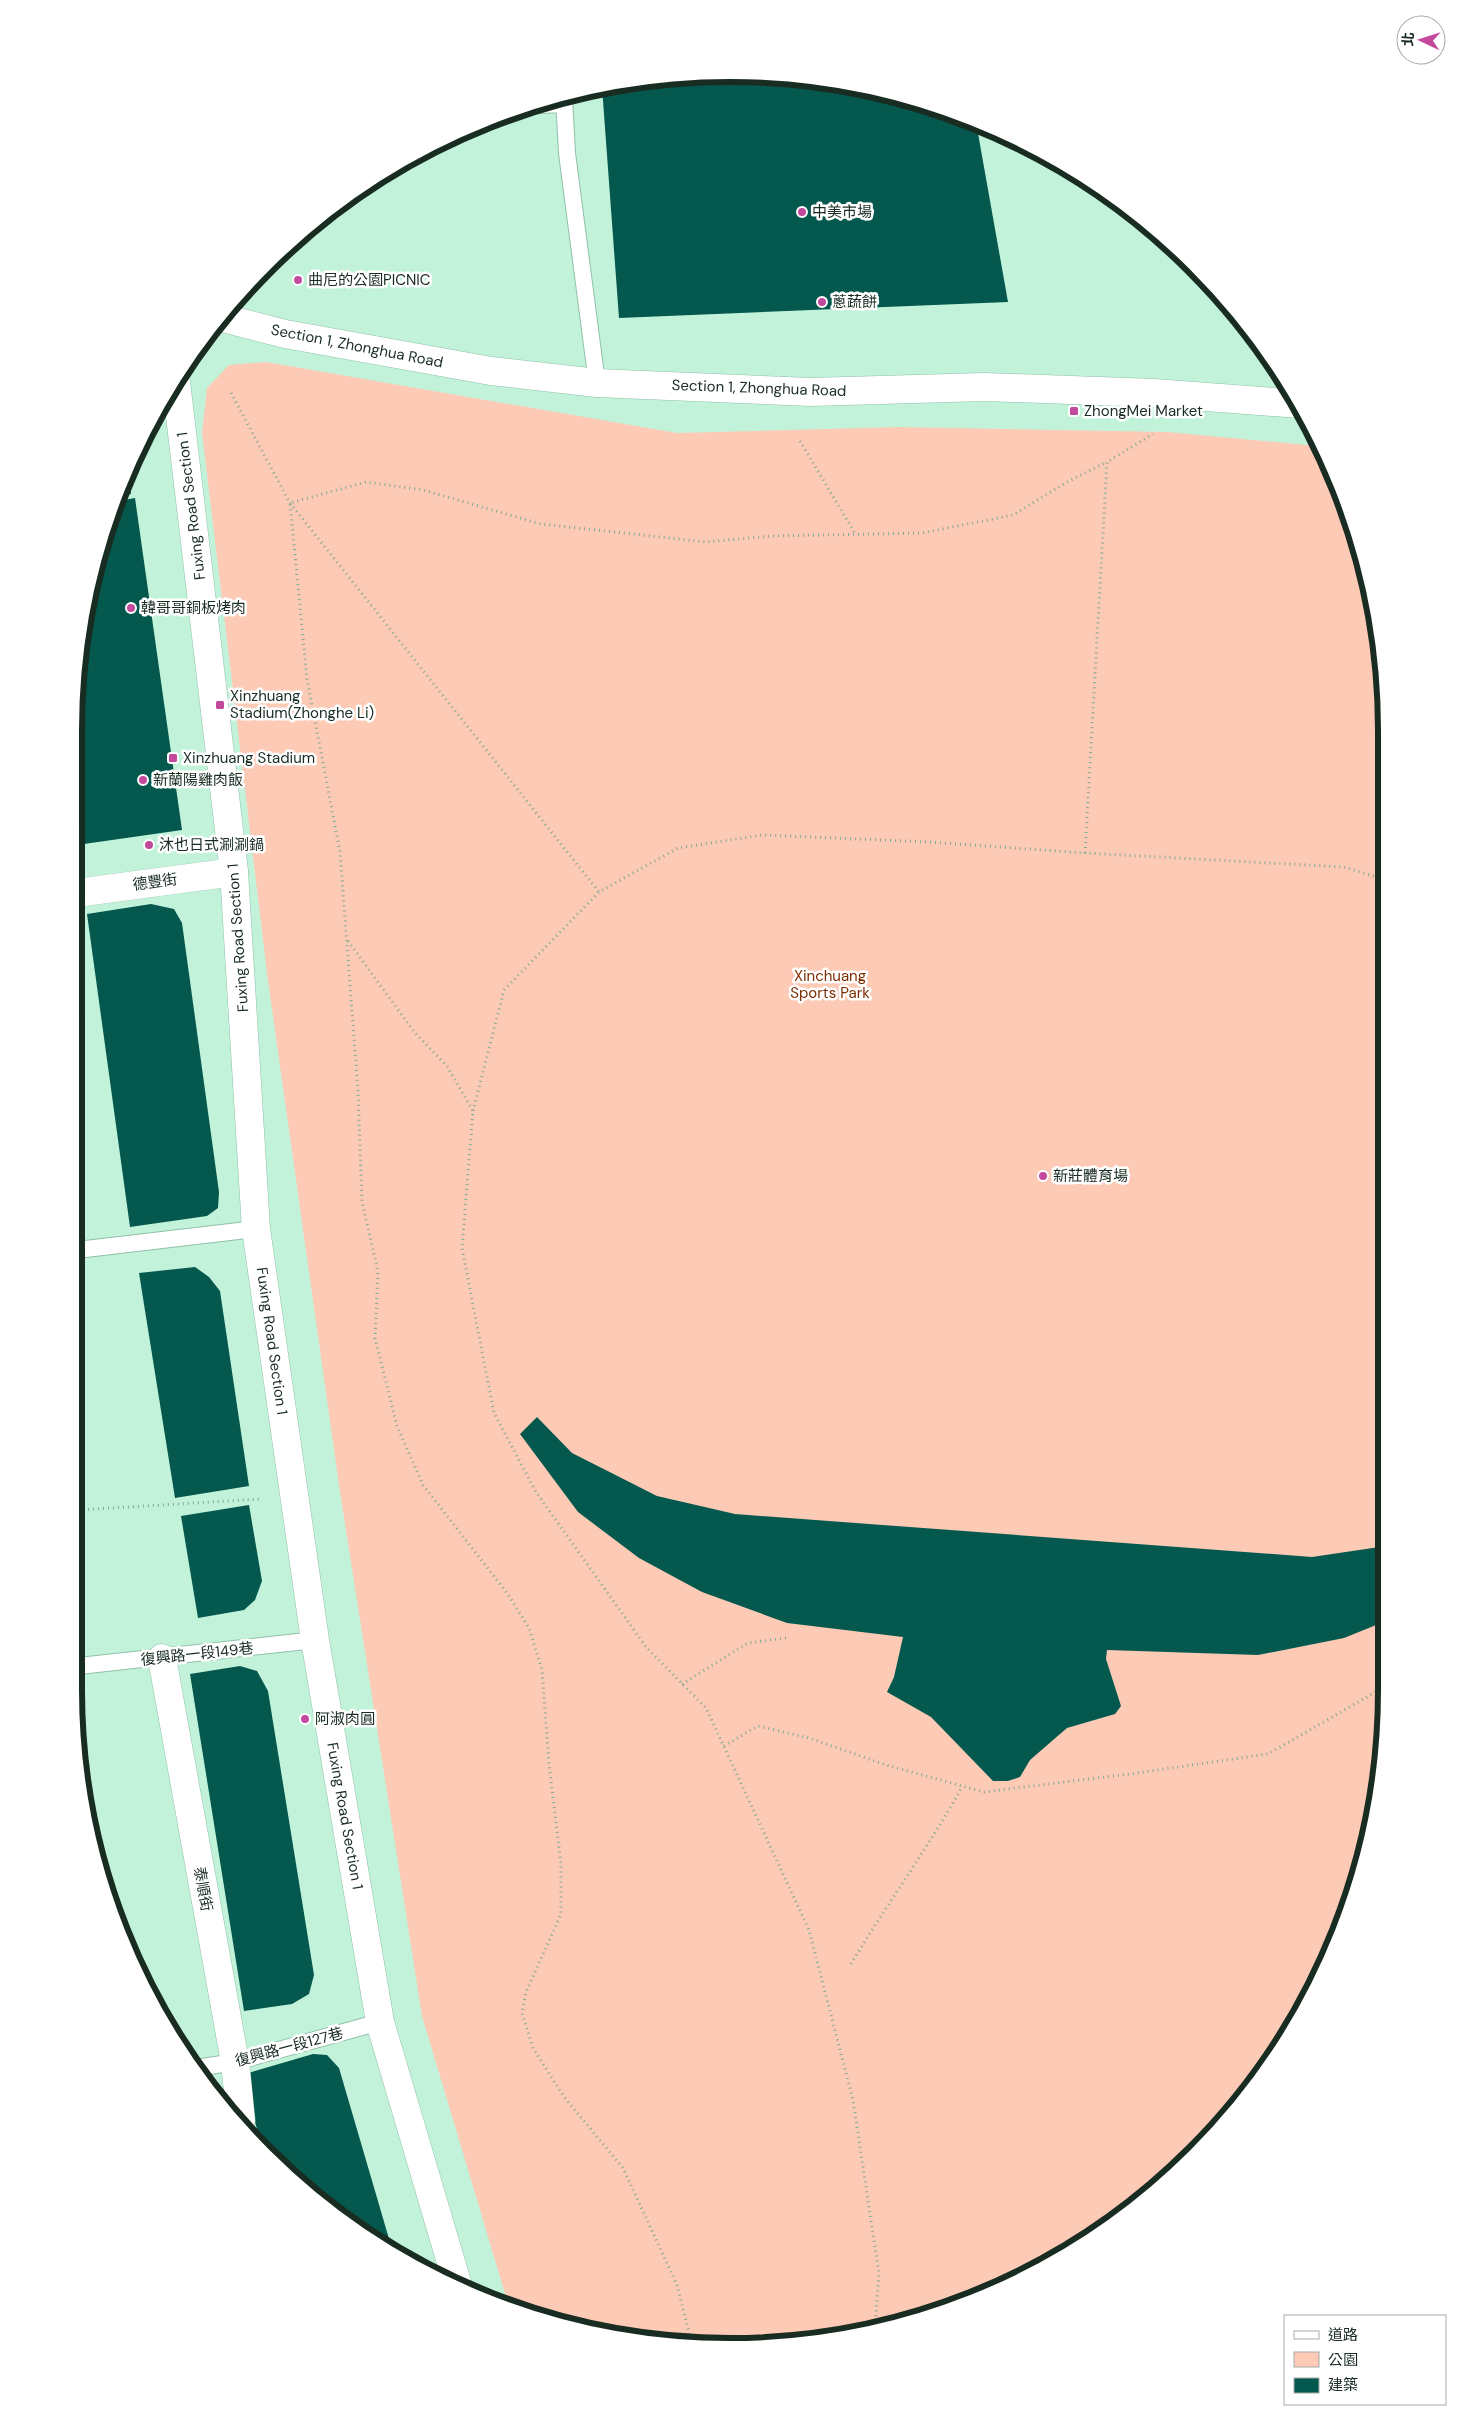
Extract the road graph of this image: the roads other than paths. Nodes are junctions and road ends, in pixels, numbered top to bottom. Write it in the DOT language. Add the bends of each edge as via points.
graph roads {
  1 [pos="564,105"];
  2 [pos="229,320"];
  3 [pos="597,383"];
  4 [pos="177,393"];
  5 [pos="1290,403"];
  6 [pos="234,872"];
  7 [pos="82,892"];
  8 [pos="256,1229"];
  9 [pos="82,1249"];
  10 [pos="315,1640"];
  11 [pos="162,1658"];
  12 [pos="82,1666"];
  13 [pos="380,2022"];
  14 [pos="234,2062"];
  15 [pos="204,2067"];
  16 [pos="240,2113"];
  17 [pos="455,2276"];
  1 -- 3 [label="lane" via="567,153"];
  2 -- 3 [label="street, Section 1, Zhonghua Road" via="285,334 490,371"];
  3 -- 5 [label="street, Section 1, Zhonghua Road" via="810,392 985,387 1154,393"];
  4 -- 6 [label="street, Fuxing Road Section 1"];
  6 -- 7 [label="street, 德豐街"];
  6 -- 8 [label="street, Fuxing Road Section 1"];
  8 -- 9 [label="lane"];
  8 -- 10 [label="street, Fuxing Road Section 1"];
  10 -- 11 [label="lane, 復興路一段149巷"];
  10 -- 13 [label="street, Fuxing Road Section 1"];
  11 -- 12 [label="lane, 復興路一段149巷"];
  11 -- 14 [label="street, 泰順街"];
  13 -- 14 [label="lane, 復興路一段127巷"];
  13 -- 17 [label="street, Fuxing Road Section 1"];
  14 -- 15 [label="lane, 復興路一段127巷"];
  14 -- 16 [label="street, 泰順街"];
}
